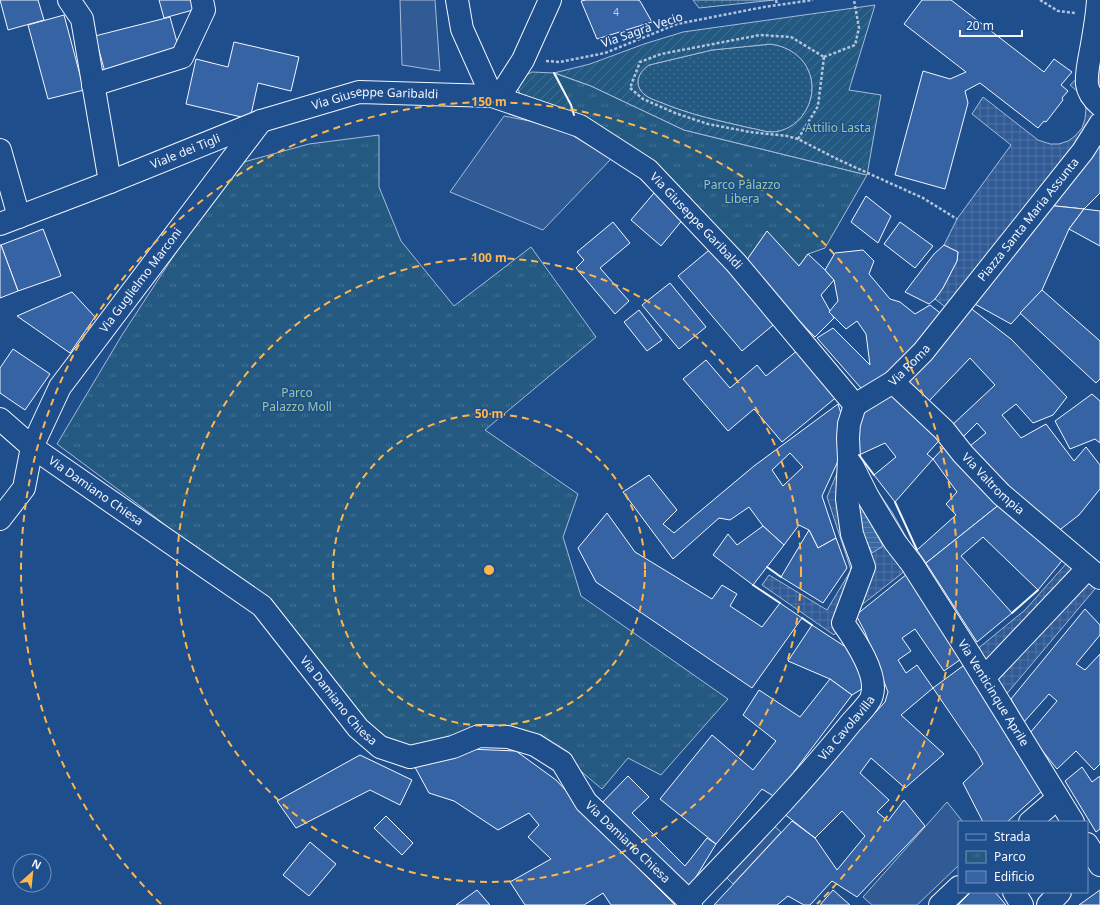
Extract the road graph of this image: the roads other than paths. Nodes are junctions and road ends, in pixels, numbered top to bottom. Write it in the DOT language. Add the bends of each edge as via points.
graph roads {
  1 [pos="69,0"];
  2 [pos="202,0"];
  3 [pos="457,0"];
  4 [pos="550,0"];
  5 [pos="1098,9"];
  6 [pos="93,85"];
  7 [pos="492,96"];
  8 [pos="1100,105"];
  9 [pos="261,121"];
  10 [pos="1100,124"];
  11 [pos="0,150"];
  12 [pos="110,182"];
  13 [pos="10,221"];
  14 [pos="953,313"];
  15 [pos="893,382"];
  16 [pos="855,405"];
  17 [pos="0,418"];
  18 [pos="32,447"];
  19 [pos="849,459"];
  20 [pos="0,519"];
  21 [pos="1094,573"];
  22 [pos="984,678"];
  23 [pos="1058,798"];
  24 [pos="1031,821"];
  25 [pos="1072,821"];
  26 [pos="958,888"];
  27 [pos="1015,893"];
  28 [pos="1059,893"];
  29 [pos="690,903"];
  30 [pos="940,905"];
  31 [pos="1022,905"];
  32 [pos="1048,905"];
  1 -- 6 [label="street" via="82,19"];
  2 -- 6 [label="street" via="204,10 182,57"];
  3 -- 7 [label="street" via="462,29"];
  4 -- 7 [label="street" via="523,60 505,88"];
  5 -- 8 [label="street" via="1088,68 1088,84 1089,92"];
  6 -- 12 [label="street"];
  7 -- 9 [label="street, Via Giuseppe Garibaldi" via="359,92"];
  7 -- 16 [label="street, Via Giuseppe Garibaldi" via="580,126 648,170 736,263"];
  9 -- 12 [label="street, Viale dei Tigli"];
  9 -- 18 [label="street, Via Guglielmo Marconi" via="60,387"];
  10 -- 14 [label="street, Piazza Santa Maria Assunta" via="1083,151"];
  11 -- 13 [label="street"];
  12 -- 13 [label="street, Viale dei Tigli"];
  14 -- 15 [label="street, Via Roma" via="923,352"];
  15 -- 16 [label="street, Via Roma"];
  15 -- 21 [label="street, Via Valtrompia" via="944,430 1001,494"];
  16 -- 19 [label="street" via="849,424"];
  17 -- 18 [label="street"];
  18 -- 20 [label="street, Via Guglielmo Marconi" via="24,488"];
  18 -- 29 [label="street, Via Damiano Chiesa" via="262,606 358,728 380,748 410,757 479,736 508,737 535,745 562,762 586,802"];
  19 -- 22 [label="street, Via Venticinque Aprile" via="895,542 912,564"];
  19 -- 29 [label="street, Via Cavolavilla" via="847,499 852,534 864,567 844,623 858,644 868,668 872,681 872,696 833,746"];
  21 -- 22 [label="street"];
  22 -- 23 [label="street, Via Venticinque Aprile"];
  23 -- 24 [label="street"];
  23 -- 25 [label="street, Via Venticinque Aprile"];
  26 -- 30 [label="street"];
  27 -- 31 [label="street"];
  28 -- 32 [label="street"];
}
